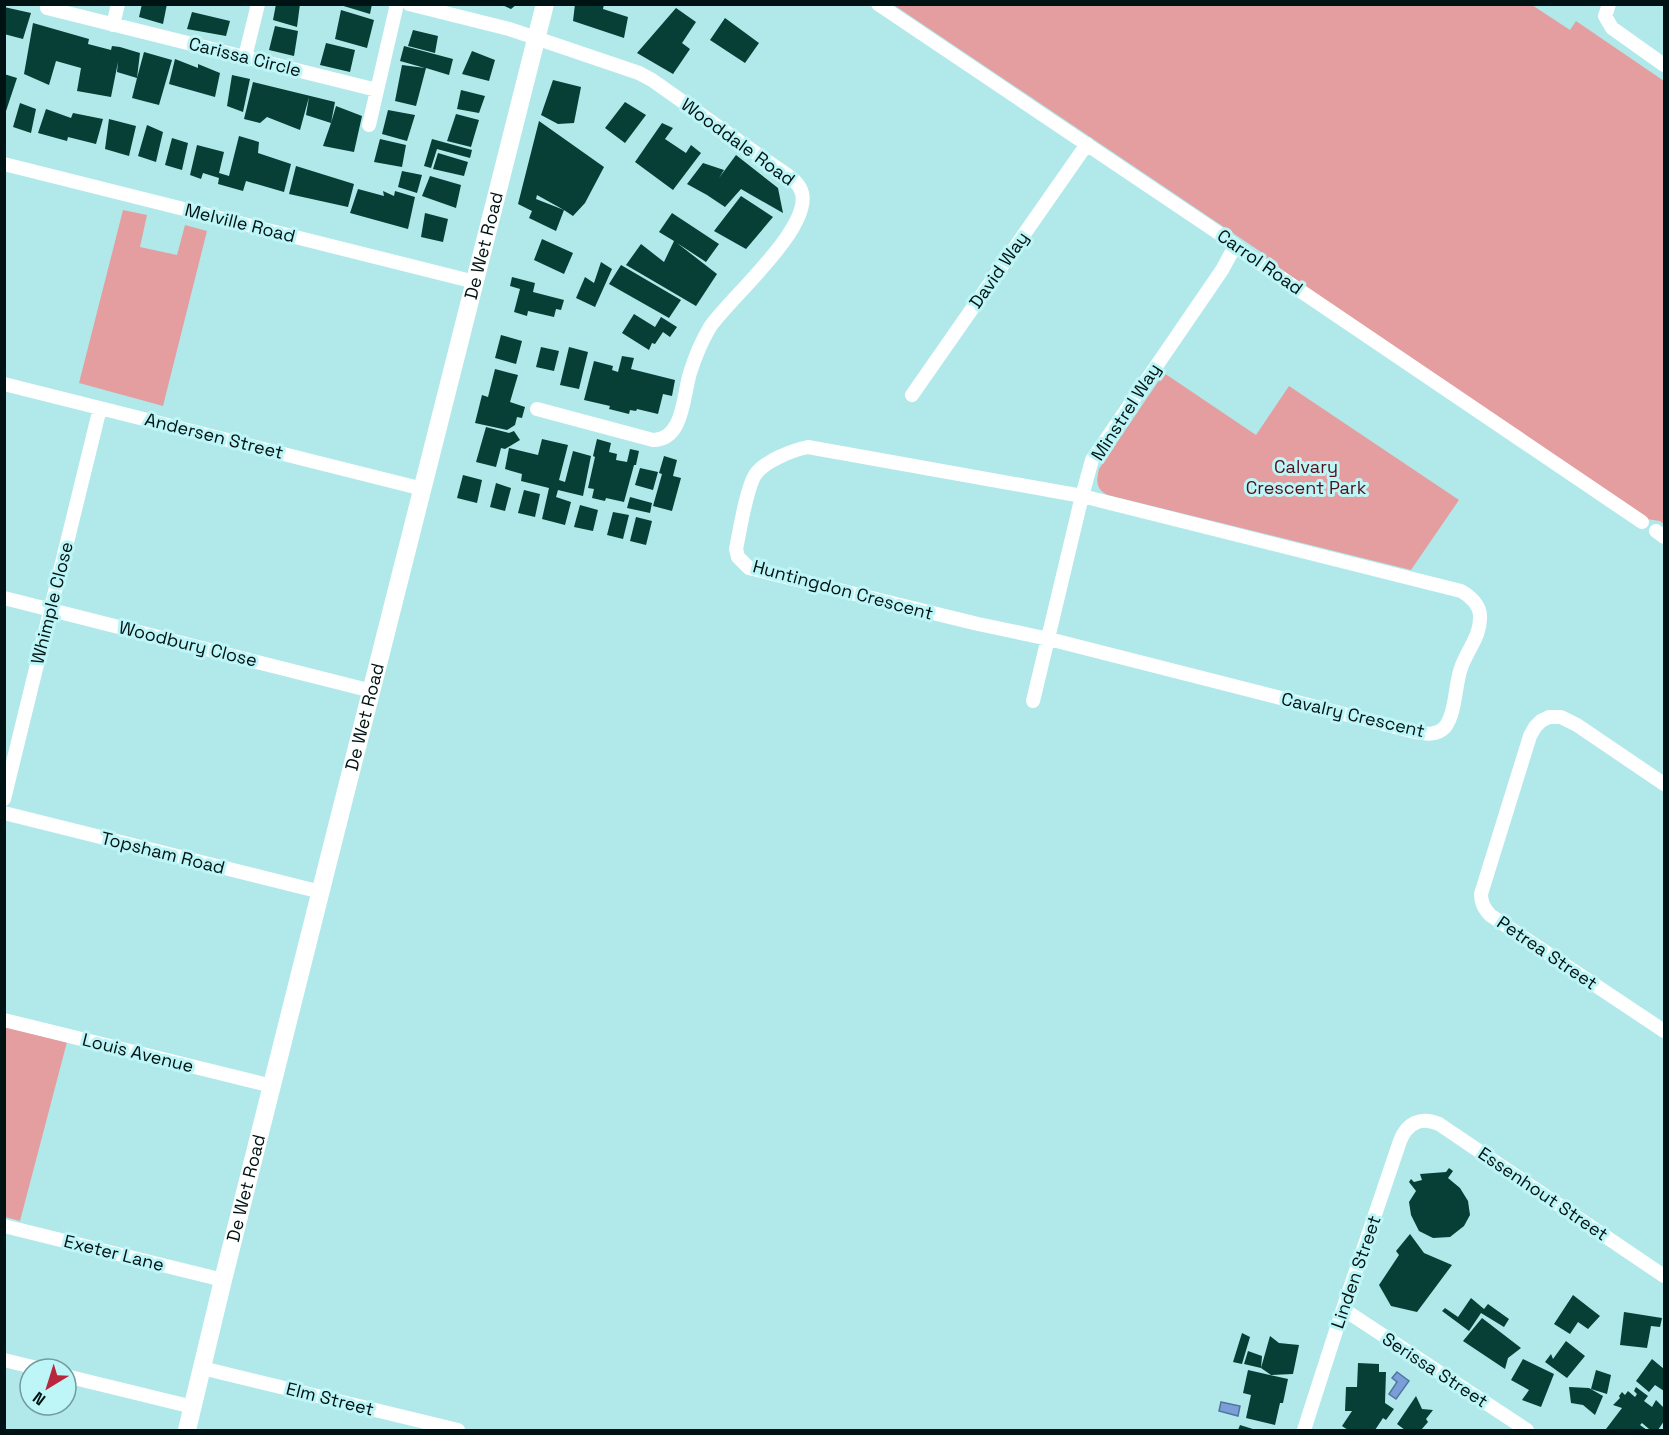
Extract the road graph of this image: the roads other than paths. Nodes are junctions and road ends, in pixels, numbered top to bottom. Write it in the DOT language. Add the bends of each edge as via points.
graph roads {
  1 [pos="118,4"];
  2 [pos="258,4"];
  3 [pos="397,4"];
  4 [pos="409,4"];
  5 [pos="545,4"];
  6 [pos="878,4"];
  7 [pos="1610,4"];
  8 [pos="46,8"];
  9 [pos="113,25"];
  10 [pos="537,38"];
  11 [pos="245,57"];
  12 [pos="1665,65"];
  13 [pos="376,90"];
  14 [pos="369,124"];
  15 [pos="1087,144"];
  16 [pos="4,164"];
  17 [pos="1235,246"];
  18 [pos="475,282"];
  19 [pos="4,384"];
  20 [pos="912,394"];
  21 [pos="100,408"];
  22 [pos="537,409"];
  23 [pos="423,489"];
  24 [pos="1082,496"];
  25 [pos="1642,522"];
  26 [pos="4,598"];
  27 [pos="50,610"];
  28 [pos="1048,639"];
  29 [pos="372,691"];
  30 [pos="1033,701"];
  31 [pos="1665,784"];
  32 [pos="4,799"];
  33 [pos="4,813"];
  34 [pos="321,892"];
  35 [pos="4,1020"];
  36 [pos="1665,1031"];
  37 [pos="272,1086"];
  38 [pos="1419,1121"];
  39 [pos="4,1226"];
  40 [pos="1665,1276"];
  41 [pos="223,1280"];
  42 [pos="1343,1309"];
  43 [pos="202,1368"];
  44 [pos="78,1379"];
  45 [pos="193,1407"];
  46 [pos="409,1425"];
  47 [pos="187,1431"];
  48 [pos="458,1431"];
  49 [pos="1304,1431"];
  50 [pos="1527,1431"];
  1 -- 9 [label="street"];
  2 -- 11 [label="street"];
  3 -- 13 [label="street"];
  4 -- 10 [label="street"];
  5 -- 10 [label="street, De Wet Road"];
  6 -- 15 [label="street, Carrol Road"];
  7 -- 12 [label="street" via="1605,16 1612,28"];
  8 -- 9 [label="street, Carissa Circle"];
  9 -- 11 [label="street, Carissa Circle"];
  10 -- 18 [label="street, De Wet Road"];
  10 -- 22 [label="street, Wooddale Road" via="652,80 795,180 803,201 794,226 700,345 680,416 670,435 660,440 638,436"];
  11 -- 13 [label="street, Carissa Circle"];
  13 -- 14 [label="street"];
  15 -- 17 [label="street, Carrol Road"];
  15 -- 20 [label="street, David Way"];
  16 -- 18 [label="street, Melville Road"];
  17 -- 24 [label="street, Minstrel Way" via="1092,460"];
  17 -- 25 [label="street, Carrol Road"];
  18 -- 23 [label="street, De Wet Road"];
  19 -- 21 [label="street, Andersen Street"];
  21 -- 23 [label="street, Andersen Street"];
  21 -- 27 [label="street, Whimple Close"];
  23 -- 29 [label="street, De Wet Road"];
  24 -- 28 [label="street, Minstrel Way"];
  24 -- 28 [label="street, Huntingdon Crescent" via="808,447 760,468 749,491 736,549 749,568"];
  24 -- 28 [label="street, Cavalry Crescent" via="1461,591 1481,612 1478,633 1460,669 1451,717 1440,731 1429,734"];
  26 -- 27 [label="street, Woodbury Close"];
  27 -- 29 [label="street, Woodbury Close"];
  27 -- 32 [label="street, Whimple Close"];
  28 -- 30 [label="street, Minstrel Way"];
  29 -- 34 [label="street, De Wet Road"];
  31 -- 36 [label="street, Petrea Street" via="1561,717 1541,721 1530,736 1481,901 1490,915"];
  33 -- 34 [label="street, Topsham Road"];
  34 -- 37 [label="street, De Wet Road"];
  35 -- 37 [label="street, Louis Avenue"];
  37 -- 41 [label="street, De Wet Road"];
  38 -- 40 [label="street, Essenhout Street" via="1439,1124"];
  38 -- 42 [label="street, Linden Street" via="1403,1134"];
  39 -- 41 [label="street, Exeter Lane"];
  41 -- 43 [label="street, De Wet Road"];
  42 -- 49 [label="street, Linden Street"];
  42 -- 50 [label="street, Serissa Street"];
  43 -- 45 [label="street, De Wet Road"];
  43 -- 46 [label="street, Elm Street"];
  44 -- 45 [label="street"];
  45 -- 47 [label="street, De Wet Road"];
  46 -- 48 [label="street, Elm Street"];
}
